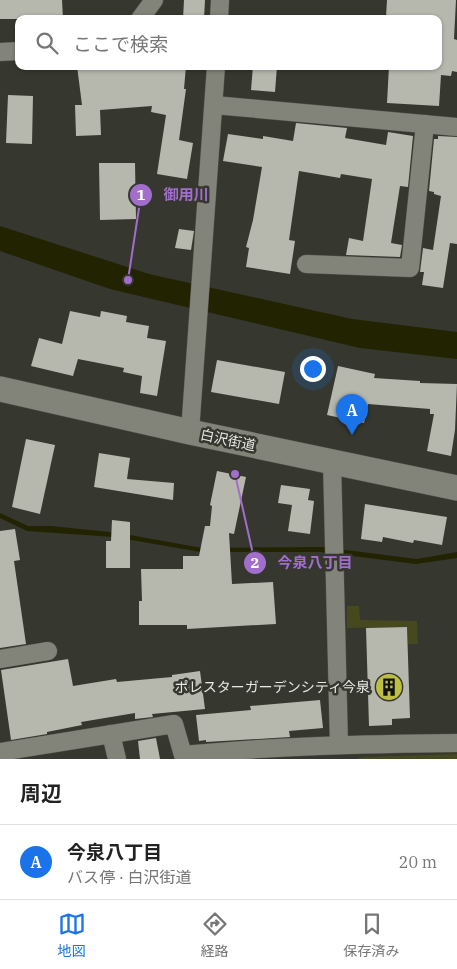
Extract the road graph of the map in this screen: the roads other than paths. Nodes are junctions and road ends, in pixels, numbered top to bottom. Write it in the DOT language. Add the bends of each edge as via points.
graph roads {
  1 [pos="154,0"];
  2 [pos="220,0"];
  3 [pos="143,15"];
  4 [pos="219,15"];
  5 [pos="15,51"];
  6 [pos="0,52"];
  7 [pos="216,70"];
  8 [pos="214,104"];
  9 [pos="425,124"];
  10 [pos="457,127"];
  11 [pos="306,264"];
  12 [pos="0,389"];
  13 [pos="190,432"];
  14 [pos="332,462"];
  15 [pos="457,488"];
  16 [pos="48,650"];
  17 [pos="0,659"];
  18 [pos="111,734"];
  19 [pos="457,744"];
  20 [pos="339,745"];
  21 [pos="0,752"];
  22 [pos="229,755"];
  23 [pos="117,759"];
  1 -- 3 [label="street"];
  2 -- 4 [label="street"];
  5 -- 6 [label="street"];
  7 -- 8 [label="street"];
  8 -- 9 [label="street"];
  8 -- 13 [label="street"];
  9 -- 10 [label="street"];
  9 -- 11 [label="street" via="410,268"];
  12 -- 13 [label="main road, 白沢街道"];
  13 -- 14 [label="main road, 白沢街道"];
  14 -- 15 [label="main road, 白沢街道"];
  14 -- 20 [label="street"];
  16 -- 17 [label="street"];
  18 -- 21 [label="street"];
  18 -- 22 [label="street" via="174,724 183,755"];
  18 -- 23 [label="street"];
  19 -- 20 [label="street"];
  20 -- 22 [label="street"];
}
